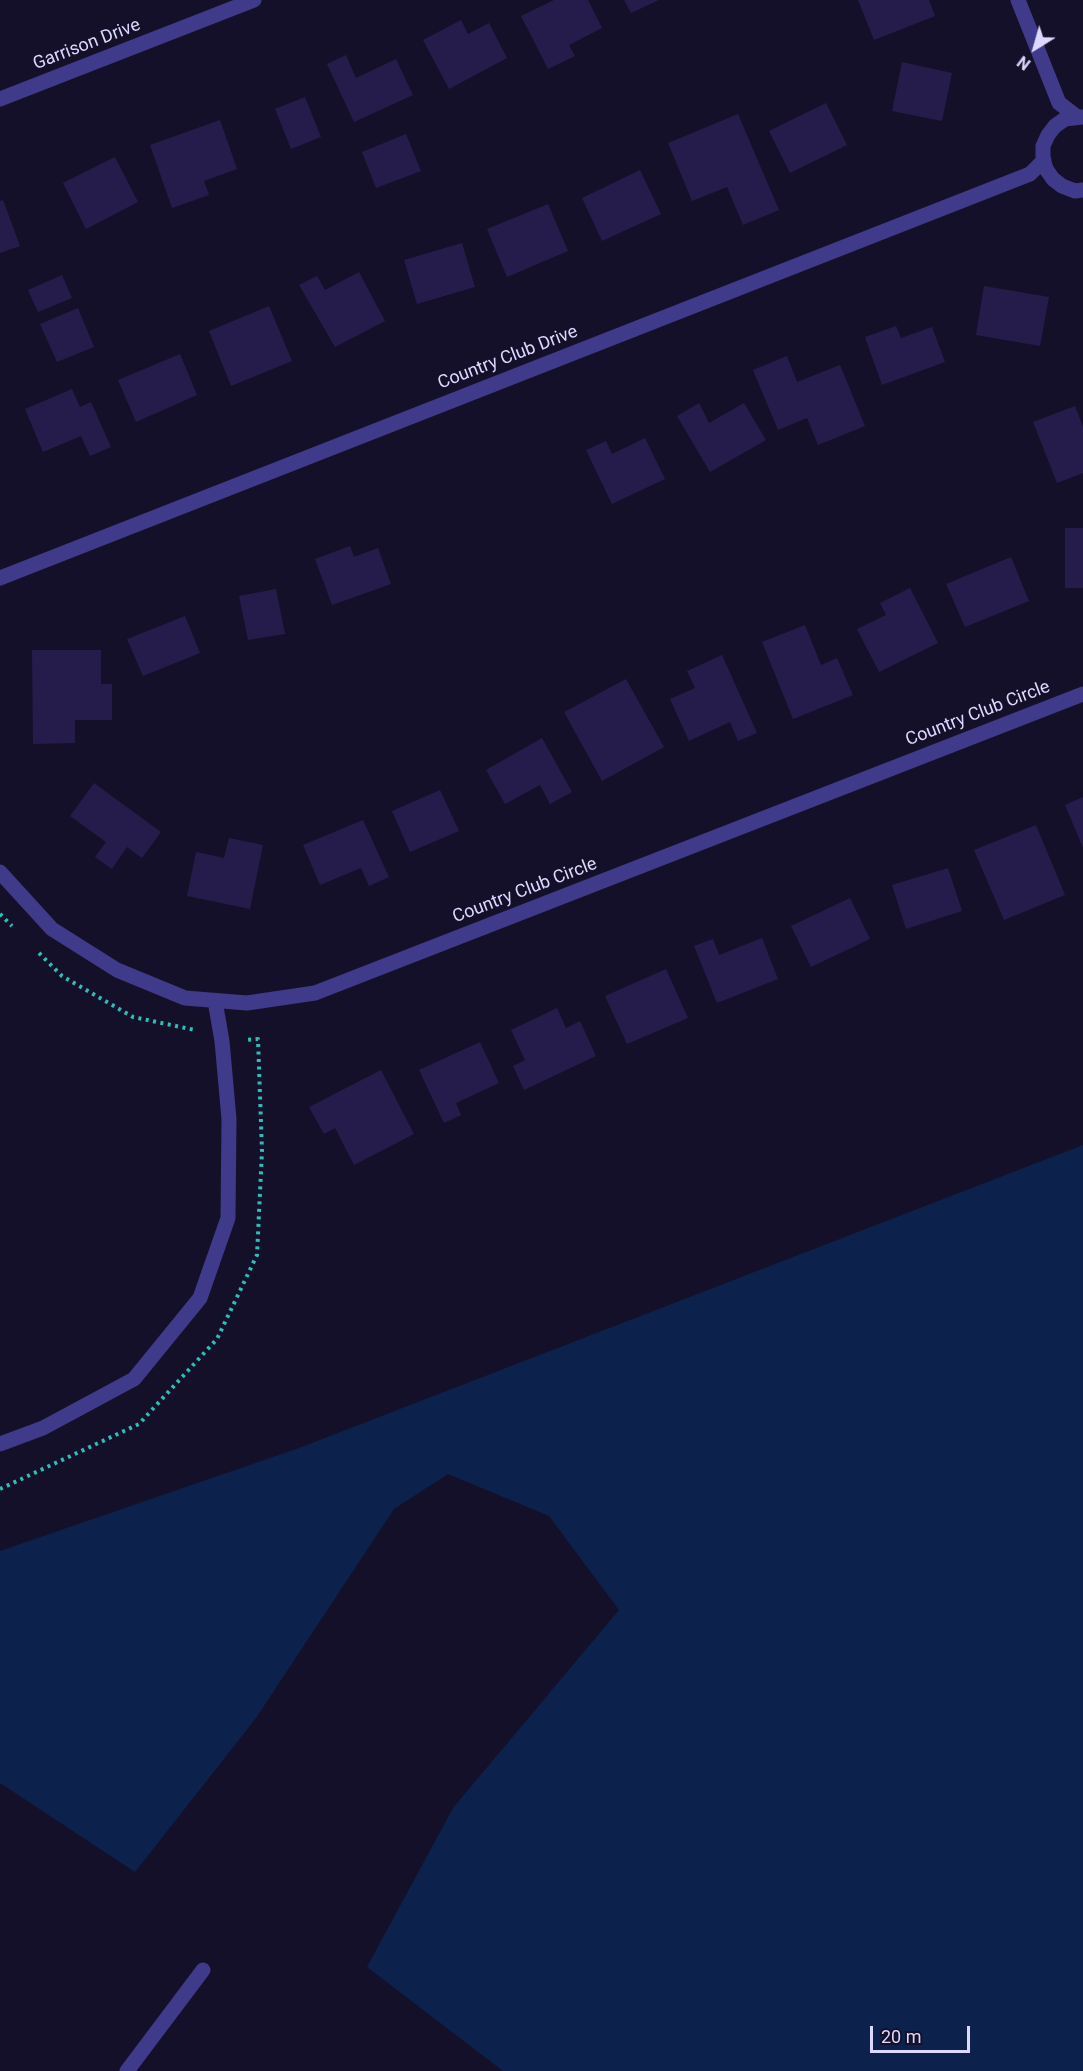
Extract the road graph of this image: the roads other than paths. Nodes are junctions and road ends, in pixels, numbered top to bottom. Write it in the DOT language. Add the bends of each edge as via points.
graph roads {
  1 [pos="254,0"];
  2 [pos="1018,0"];
  3 [pos="0,99"];
  4 [pos="1059,103"];
  5 [pos="1080,116"];
  6 [pos="1055,126"];
  7 [pos="1044,160"];
  8 [pos="1030,174"];
  9 [pos="1053,179"];
  10 [pos="1083,191"];
  11 [pos="0,578"];
  12 [pos="1083,694"];
  13 [pos="0,872"];
  14 [pos="215,1001"];
  15 [pos="0,1444"];
  16 [pos="203,1970"];
  17 [pos="127,2071"];
  1 -- 3 [label="street, Garrison Drive"];
  2 -- 4 [label="street"];
  4 -- 5 [label="street"];
  4 -- 6 [label="street"];
  5 -- 6 [label="street"];
  6 -- 7 [label="street" via="1043,146"];
  7 -- 8 [label="street, Country Club Drive"];
  7 -- 9 [label="street"];
  8 -- 9 [label="street"];
  8 -- 11 [label="street, Country Club Drive"];
  9 -- 10 [label="street" via="1062,186"];
  12 -- 14 [label="street, Country Club Circle" via="315,993 247,1003"];
  13 -- 14 [label="street, Country Club Circle" via="52,929 117,970 185,998"];
  14 -- 15 [label="street" via="229,1119 228,1218 200,1298 134,1379 43,1428"];
  16 -- 17 [label="street"];
}
